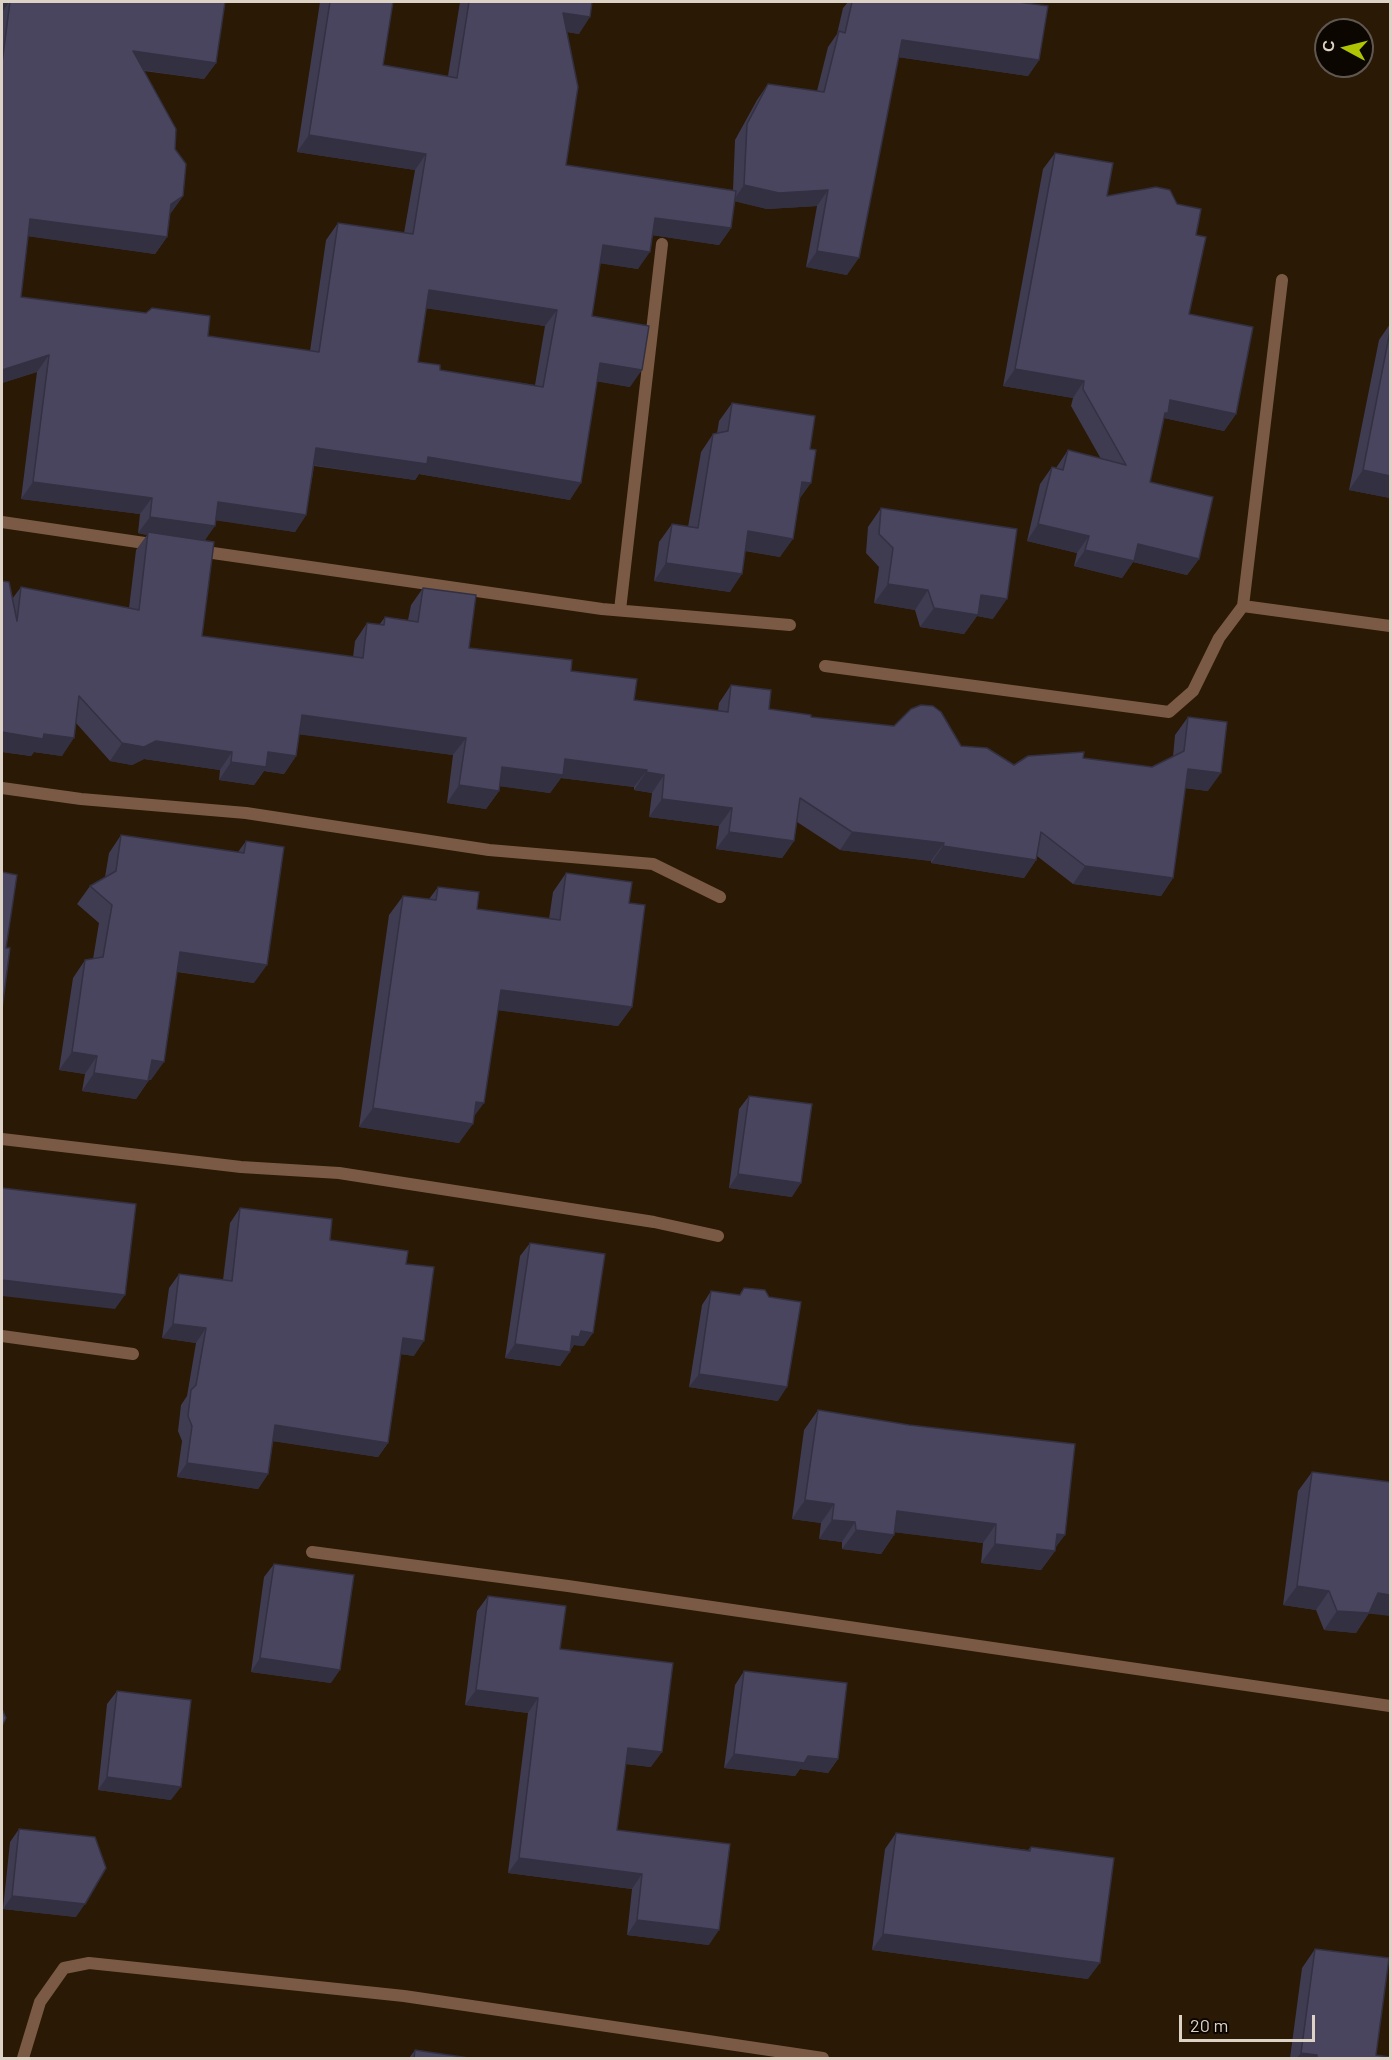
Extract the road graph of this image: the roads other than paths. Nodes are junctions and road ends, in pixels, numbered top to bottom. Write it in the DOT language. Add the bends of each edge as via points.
graph roads {
  1 [pos="662,244"];
  2 [pos="1282,280"];
  3 [pos="2,522"];
  4 [pos="168,546"];
  5 [pos="192,550"];
  6 [pos="1243,606"];
  7 [pos="620,610"];
  8 [pos="790,625"];
  9 [pos="1390,626"];
  10 [pos="825,666"];
  11 [pos="2,788"];
  12 [pos="720,897"];
  13 [pos="2,1139"];
  14 [pos="718,1236"];
  15 [pos="2,1336"];
  16 [pos="133,1354"];
  17 [pos="312,1552"];
  18 [pos="1390,1706"];
  19 [pos="23,2058"];
  20 [pos="824,2058"];
  1 -- 7 [label="street"];
  2 -- 6 [label="street"];
  3 -- 4 [label="street"];
  5 -- 7 [label="street"];
  6 -- 9 [label="street"];
  6 -- 10 [label="street" via="1219,638 1193,691 1169,712"];
  7 -- 8 [label="street"];
  11 -- 12 [label="street" via="246,813 489,850 652,864"];
  13 -- 14 [label="street" via="241,1167 339,1173 654,1221"];
  15 -- 16 [label="street"];
  17 -- 18 [label="street"];
  19 -- 20 [label="street" via="40,2002 64,1968 89,1963 404,1996"];
}
